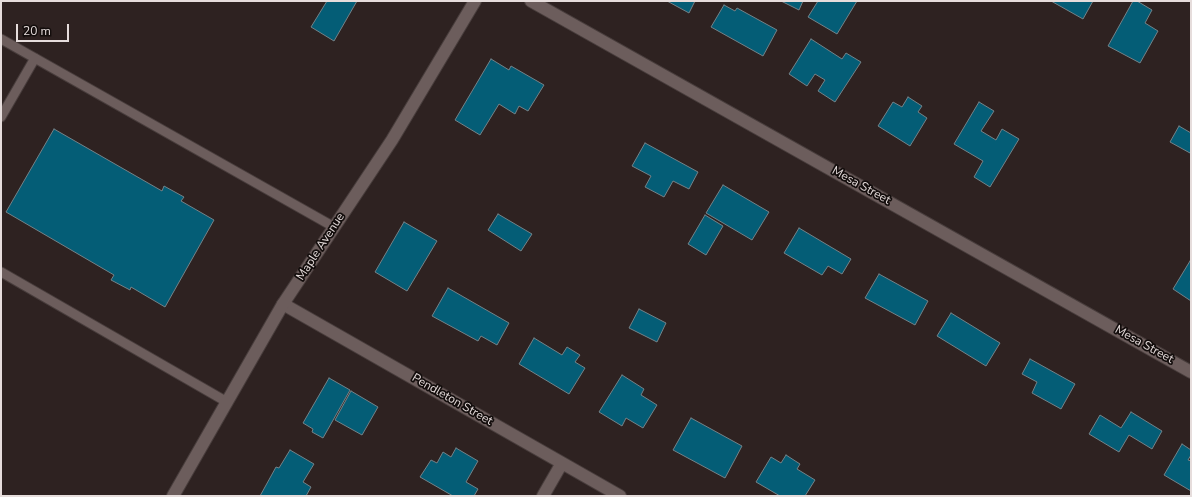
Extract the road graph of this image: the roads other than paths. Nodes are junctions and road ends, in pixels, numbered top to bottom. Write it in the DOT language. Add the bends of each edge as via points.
graph roads {
  1 [pos="475,1"];
  2 [pos="531,1"];
  3 [pos="1,39"];
  4 [pos="35,58"];
  5 [pos="1,117"];
  6 [pos="334,227"];
  7 [pos="1,272"];
  8 [pos="283,304"];
  9 [pos="1191,372"];
  10 [pos="227,402"];
  11 [pos="562,463"];
  12 [pos="173,496"];
  13 [pos="543,496"];
  14 [pos="620,496"];
  1 -- 6 [label="street, Maple Avenue" via="392,140"];
  2 -- 9 [label="street, Mesa Street"];
  3 -- 4 [label="lane"];
  4 -- 5 [label="lane"];
  4 -- 6 [label="lane"];
  6 -- 8 [label="street, Maple Avenue"];
  7 -- 10 [label="lane"];
  8 -- 10 [label="street, Maple Avenue"];
  8 -- 11 [label="street, Pendleton Street"];
  10 -- 12 [label="street, Maple Avenue"];
  11 -- 13 [label="street"];
  11 -- 14 [label="street, Pendleton Street"];
}
